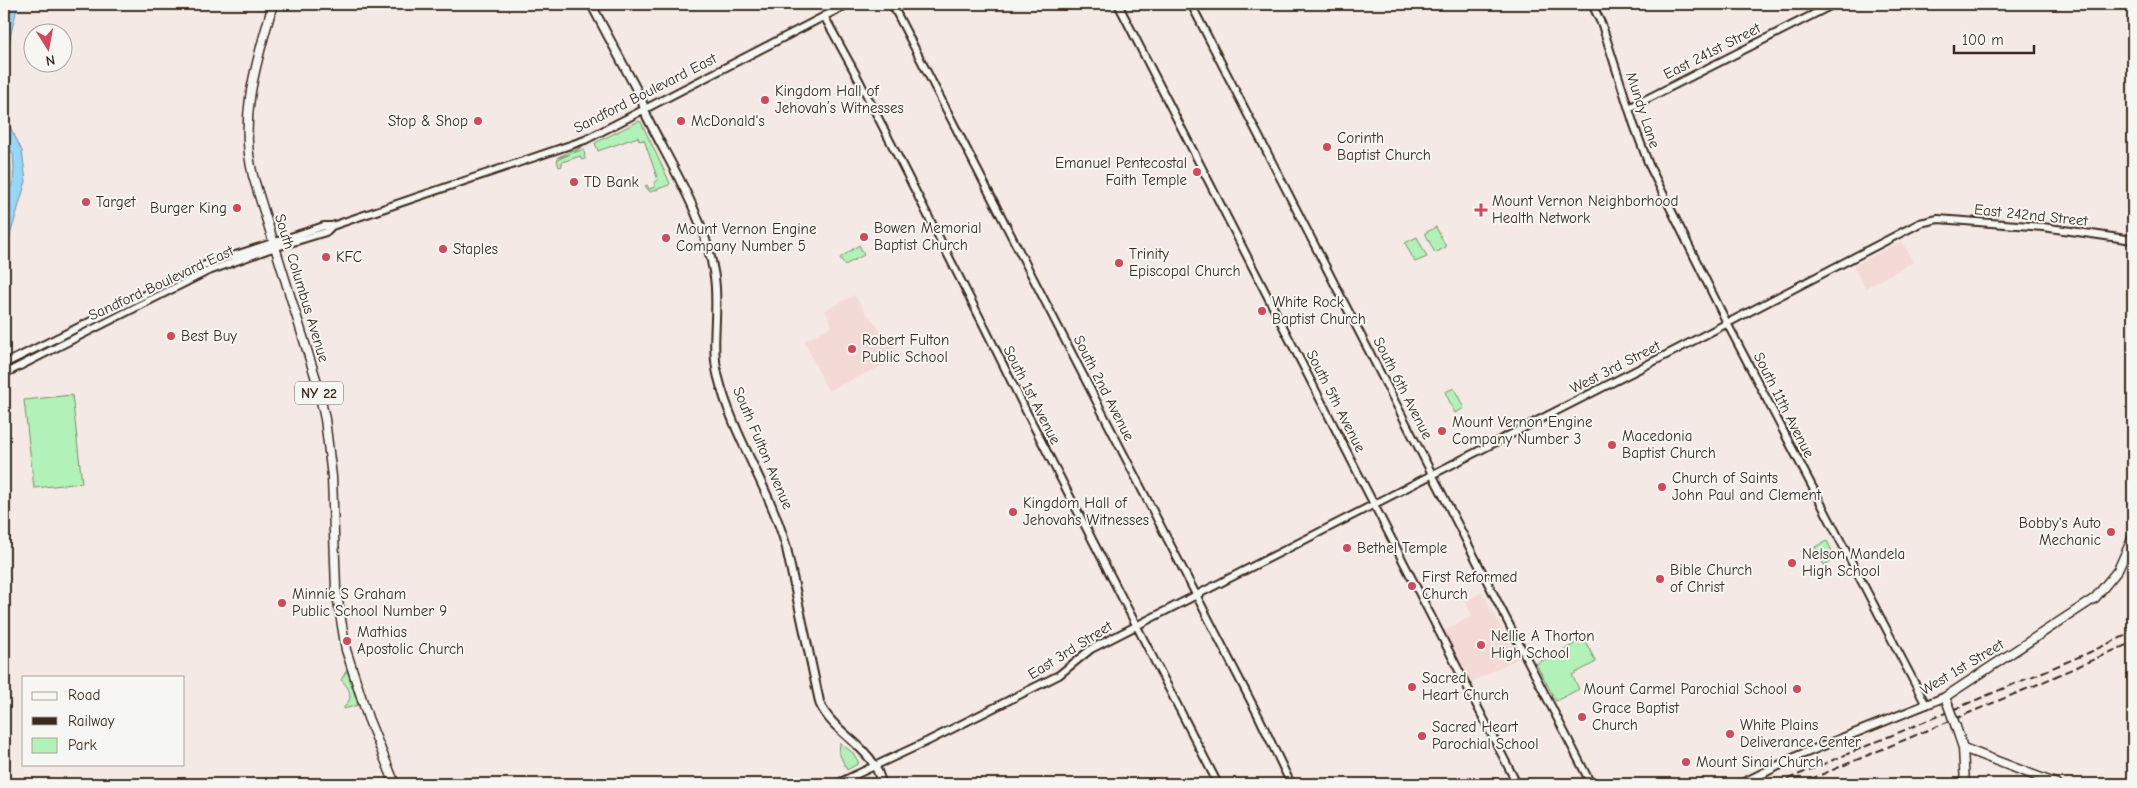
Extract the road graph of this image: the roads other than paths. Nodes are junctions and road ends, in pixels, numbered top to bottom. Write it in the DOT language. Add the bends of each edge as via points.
graph roads {
  1 [pos="272,4"];
  2 [pos="591,4"];
  3 [pos="848,4"];
  4 [pos="892,4"];
  5 [pos="1118,4"];
  6 [pos="1192,4"];
  7 [pos="1592,4"];
  8 [pos="1834,4"];
  9 [pos="824,16"];
  10 [pos="644,108"];
  11 [pos="1629,108"];
  12 [pos="1926,220"];
  13 [pos="1676,221"];
  14 [pos="2133,240"];
  15 [pos="274,245"];
  16 [pos="1727,323"];
  17 [pos="4,364"];
  18 [pos="4,374"];
  19 [pos="1432,474"];
  20 [pos="1373,504"];
  21 [pos="1315,534"];
  22 [pos="2133,537"];
  23 [pos="1196,595"];
  24 [pos="1137,625"];
  25 [pos="1944,697"];
  26 [pos="1926,705"];
  27 [pos="1963,748"];
  28 [pos="875,766"];
  29 [pos="395,784"];
  30 [pos="836,784"];
  31 [pos="882,784"];
  32 [pos="1218,784"];
  33 [pos="1291,784"];
  34 [pos="1516,784"];
  35 [pos="1591,784"];
  36 [pos="1740,784"];
  37 [pos="1965,784"];
  38 [pos="2057,784"];
  1 -- 15 [label="main road, South Columbus Avenue / NY 22" via="251,84 247,124 251,170"];
  2 -- 10 [label="main road, South Fulton Avenue"];
  3 -- 9 [label="street, Sandford Boulevard East"];
  4 -- 23 [label="street, South 2nd Avenue"];
  5 -- 20 [label="street, South 5th Avenue"];
  6 -- 19 [label="street, South 6th Avenue"];
  7 -- 11 [label="street, Mundy Lane"];
  8 -- 11 [label="street, East 241st Street"];
  9 -- 10 [label="street, Sandford Boulevard East"];
  9 -- 24 [label="street, South 1st Avenue"];
  10 -- 15 [label="street, Sandford Boulevard East" via="585,140 332,226 326,232"];
  10 -- 28 [label="main road, South Fulton Avenue" via="709,249 716,294 718,374 731,416 780,523 820,704"];
  11 -- 13 [label="street, Mundy Lane" via="1642,147"];
  12 -- 14 [label="street, East 242nd Street" via="2043,227"];
  12 -- 16 [label="street, West 3rd Street"];
  13 -- 16 [label="street, South 11th Avenue"];
  15 -- 17 [label="street, Sandford Boulevard East" via="205,266"];
  15 -- 18 [label="street, Sandford Boulevard East" via="200,275"];
  15 -- 29 [label="main road, South Columbus Avenue / NY 22" via="316,379 325,419 332,477 336,596 346,650 368,718"];
  16 -- 19 [label="street, West 3rd Street"];
  16 -- 26 [label="street, South 11th Avenue"];
  19 -- 20 [label="street, West 3rd Street"];
  19 -- 35 [label="street, South 6th Avenue"];
  20 -- 21 [label="street, West 3rd Street"];
  20 -- 34 [label="street, South 5th Avenue"];
  21 -- 23 [label="street, East 3rd Street"];
  22 -- 25 [label="main road, West 1st Street" via="2118,570 2095,598"];
  23 -- 24 [label="street, East 3rd Street"];
  23 -- 33 [label="street, South 2nd Avenue"];
  24 -- 28 [label="street, East 3rd Street" via="1091,649 1058,675"];
  24 -- 32 [label="street, South 1st Avenue"];
  25 -- 26 [label="main road, West 1st Street"];
  25 -- 27 [label="main road, bridge"];
  26 -- 36 [label="main road, West 1st Street" via="1800,755"];
  27 -- 37 [label="main road"];
  27 -- 38 [label="main road"];
  28 -- 30 [label="street, East 3rd Street"];
  28 -- 31 [label="main road, South Fulton Avenue"];
}
